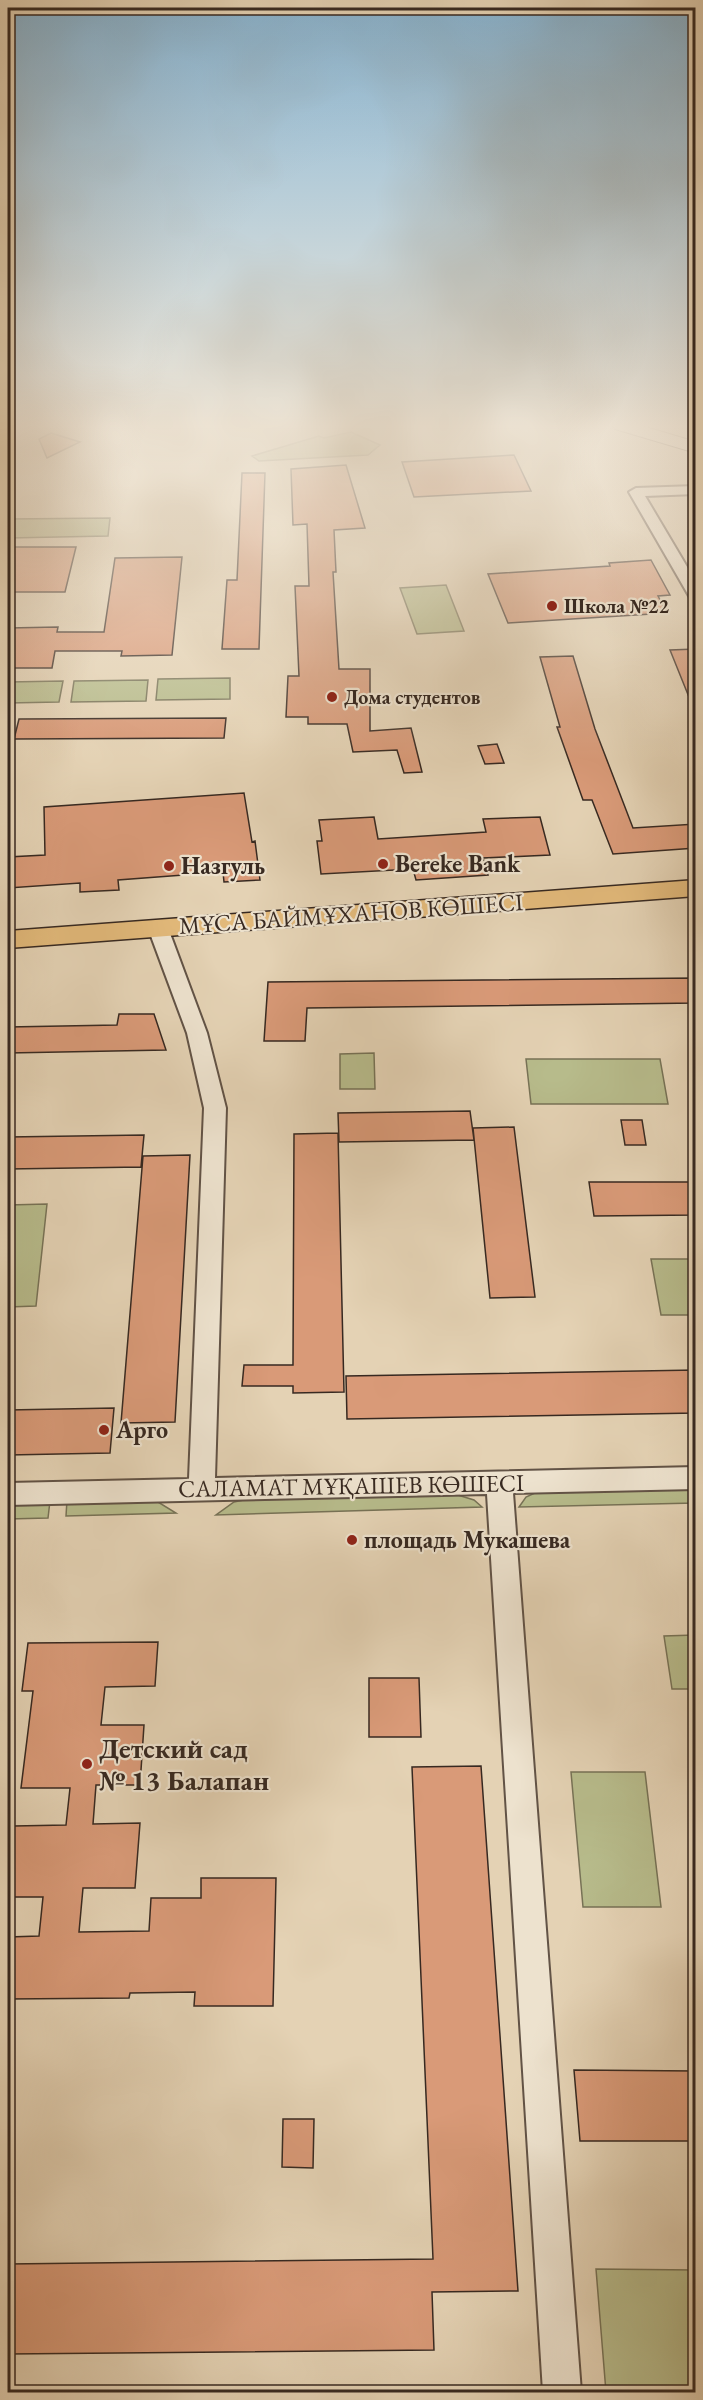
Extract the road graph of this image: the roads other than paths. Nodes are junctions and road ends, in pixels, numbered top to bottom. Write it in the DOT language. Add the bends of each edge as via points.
graph roads {
  1 [pos="662,537"];
  2 [pos="696,596"];
  3 [pos="696,888"];
  4 [pos="158,928"];
  5 [pos="8,940"];
  6 [pos="696,1478"];
  7 [pos="499,1482"];
  8 [pos="202,1489"];
  9 [pos="8,1494"];
  10 [pos="562,2392"];
  1 -- 2 [label="street"];
  3 -- 4 [label="main road, МҰСА БАЙМҰХАНОВ КӨШЕСІ"];
  4 -- 5 [label="main road, МҰСА БАЙМҰХАНОВ КӨШЕСІ"];
  4 -- 8 [label="street" via="196,1033 215,1108"];
  6 -- 7 [label="street, САЛАМАТ МҰҚАШЕВ КӨШЕСІ"];
  7 -- 8 [label="street, САЛАМАТ МҰҚАШЕВ КӨШЕСІ"];
  7 -- 10 [label="street"];
  8 -- 9 [label="street, САЛАМАТ МҰҚАШЕВ КӨШЕСІ"];
}
